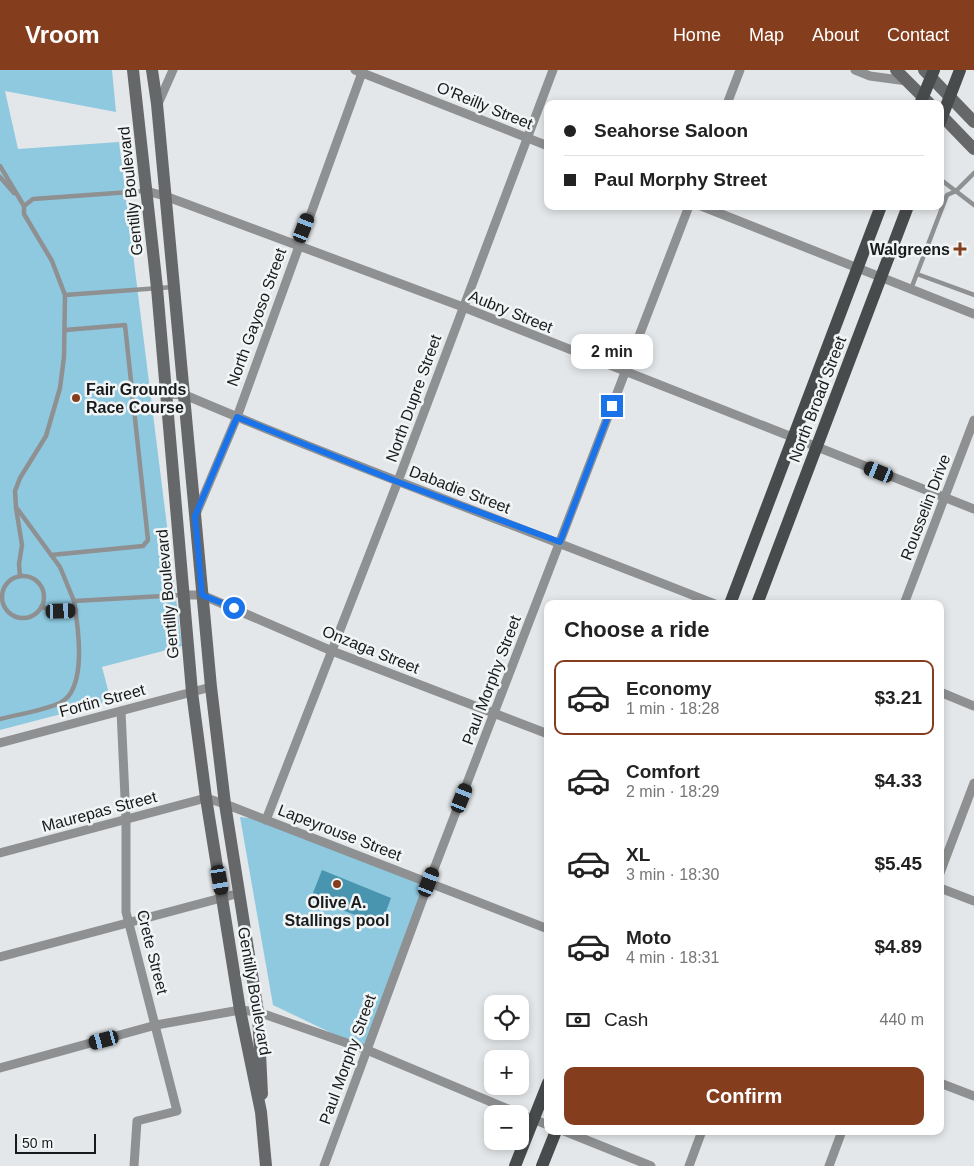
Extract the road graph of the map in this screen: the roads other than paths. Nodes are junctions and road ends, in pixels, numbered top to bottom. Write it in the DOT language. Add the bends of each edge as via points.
graph roads {
  1 [pos="133,70"];
  2 [pos="152,70"];
  3 [pos="173,70"];
  4 [pos="553,70"];
  5 [pos="740,70"];
  6 [pos="855,70"];
  7 [pos="896,70"];
  8 [pos="960,70"];
  9 [pos="360,71"];
  10 [pos="930,73"];
  11 [pos="907,81"];
  12 [pos="950,96"];
  13 [pos="729,100"];
  14 [pos="923,100"];
  15 [pos="924,100"];
  16 [pos="157,104"];
  17 [pos="944,110"];
  18 [pos="944,120"];
  19 [pos="974,122"];
  20 [pos="528,138"];
  21 [pos="544,144"];
  22 [pos="974,149"];
  23 [pos="0,166"];
  24 [pos="974,173"];
  25 [pos="0,177"];
  26 [pos="944,182"];
  27 [pos="146,191"];
  28 [pos="956,191"];
  29 [pos="165,196"];
  30 [pos="944,200"];
  31 [pos="974,205"];
  32 [pos="24,206"];
  33 [pos="687,210"];
  34 [pos="711,210"];
  35 [pos="880,210"];
  36 [pos="906,210"];
  37 [pos="940,210"];
  38 [pos="298,245"];
  39 [pos="858,268"];
  40 [pos="917,274"];
  41 [pos="881,278"];
  42 [pos="175,287"];
  43 [pos="157,288"];
  44 [pos="911,289"];
  45 [pos="974,295"];
  46 [pos="65,296"];
  47 [pos="463,307"];
  48 [pos="974,314"];
  49 [pos="65,330"];
  50 [pos="624,372"];
  51 [pos="167,394"];
  52 [pos="185,395"];
  53 [pos="237,417"];
  54 [pos="974,420"];
  55 [pos="793,438"];
  56 [pos="816,448"];
  57 [pos="398,482"];
  58 [pos="945,498"];
  59 [pos="16,507"];
  60 [pos="974,509"];
  61 [pos="195,516"];
  62 [pos="560,542"];
  63 [pos="51,555"];
  64 [pos="20,576"];
  65 [pos="183,595"];
  66 [pos="202,595"];
  67 [pos="705,600"];
  68 [pos="732,600"];
  69 [pos="758,600"];
  70 [pos="906,600"];
  71 [pos="74,601"];
  72 [pos="41,607"];
  73 [pos="76,610"];
  74 [pos="332,651"];
  75 [pos="211,687"];
  76 [pos="192,692"];
  77 [pos="944,694"];
  78 [pos="974,706"];
  79 [pos="121,711"];
  80 [pos="495,714"];
  81 [pos="0,719"];
  82 [pos="544,732"];
  83 [pos="0,742"];
  84 [pos="974,783"];
  85 [pos="206,798"];
  86 [pos="225,804"];
  87 [pos="126,819"];
  88 [pos="266,820"];
  89 [pos="0,853"];
  90 [pos="944,862"];
  91 [pos="429,882"];
  92 [pos="944,890"];
  93 [pos="240,893"];
  94 [pos="223,897"];
  95 [pos="974,901"];
  96 [pos="128,921"];
  97 [pos="544,927"];
  98 [pos="0,957"];
  99 [pos="240,1010"];
  100 [pos="258,1012"];
  101 [pos="156,1025"];
  102 [pos="367,1050"];
  103 [pos="0,1068"];
  104 [pos="944,1085"];
  105 [pos="544,1093"];
  106 [pos="974,1096"];
  107 [pos="498,1105"];
  108 [pos="261,1112"];
  109 [pos="529,1117"];
  110 [pos="534,1119"];
  111 [pos="544,1123"];
  112 [pos="554,1135"];
  113 [pos="574,1135"];
  114 [pos="701,1135"];
  115 [pos="841,1135"];
  116 [pos="134,1166"];
  117 [pos="266,1166"];
  118 [pos="324,1166"];
  119 [pos="515,1166"];
  120 [pos="542,1166"];
  121 [pos="651,1166"];
  122 [pos="689,1166"];
  123 [pos="829,1166"];
  1 -- 27 [label="main road, Gentilly Boulevard"];
  2 -- 16 [label="main road, Gentilly Boulevard"];
  3 -- 16 [label="street"];
  4 -- 20 [label="street, North Dupre Street"];
  5 -- 13 [label="street"];
  6 -- 11 [label="street" via="870,76"];
  7 -- 11 [label="main road"];
  8 -- 12 [label="main road"];
  9 -- 20 [label="street, O'Reilly Street"];
  9 -- 38 [label="street, North Gayoso Street"];
  10 -- 12 [label="main road"];
  10 -- 15 [label="main road"];
  11 -- 14 [label="main road"];
  12 -- 17 [label="main road"];
  12 -- 19 [label="main road"];
  16 -- 29 [label="main road, Gentilly Boulevard"];
  18 -- 22 [label="main road"];
  20 -- 21 [label="street, O'Reilly Street"];
  20 -- 47 [label="street, North Dupre Street"];
  23 -- 32 [label="lane"];
  24 -- 28 [label="lane"];
  25 -- 32 [label="lane"];
  26 -- 28 [label="lane"];
  27 -- 29 [label="street, Aubry Street"];
  27 -- 32 [label="lane" via="33,199"];
  27 -- 43 [label="main road, Gentilly Boulevard"];
  28 -- 30 [label="lane" via="946,195"];
  28 -- 31 [label="lane"];
  29 -- 38 [label="street, Aubry Street"];
  29 -- 42 [label="main road, Gentilly Boulevard"];
  32 -- 46 [label="lane" via="24,214 52,261"];
  33 -- 50 [label="street, Paul Morphy Street"];
  34 -- 39 [label="street"];
  35 -- 39 [label="main road, North Broad Street"];
  36 -- 41 [label="main road, North Broad Street"];
  37 -- 40 [label="lane"];
  38 -- 47 [label="street, Aubry Street"];
  38 -- 53 [label="street, North Gayoso Street"];
  39 -- 41 [label="street"];
  39 -- 55 [label="main road, North Broad Street"];
  40 -- 44 [label="lane"];
  40 -- 45 [label="lane"];
  41 -- 44 [label="street"];
  41 -- 56 [label="main road, North Broad Street"];
  42 -- 43 [label="lane"];
  42 -- 52 [label="main road, Gentilly Boulevard"];
  43 -- 46 [label="lane"];
  43 -- 51 [label="main road, Gentilly Boulevard"];
  44 -- 48 [label="street"];
  46 -- 49 [label="lane"];
  47 -- 50 [label="street, Aubry Street"];
  47 -- 57 [label="street, North Dupre Street"];
  49 -- 59 [label="lane" via="60,388 46,436 17,484"];
  49 -- 63 [label="lane" via="126,324 148,540 143,546"];
  50 -- 55 [label="street, Aubry Street"];
  50 -- 62 [label="street, Paul Morphy Street"];
  51 -- 52 [label="street, Dabadie Street"];
  51 -- 65 [label="main road, Gentilly Boulevard"];
  52 -- 53 [label="street, Dabadie Street"];
  52 -- 61 [label="main road, Gentilly Boulevard"];
  53 -- 57 [label="street, Dabadie Street"];
  53 -- 61 [label="street, North Gayoso Street"];
  54 -- 58 [label="street, Rousselin Drive"];
  55 -- 56 [label="street, Aubry Street"];
  55 -- 68 [label="main road, North Broad Street"];
  56 -- 58 [label="street, Aubry Street"];
  56 -- 69 [label="main road, North Broad Street"];
  57 -- 62 [label="street, Dabadie Street"];
  57 -- 74 [label="street, North Dupre Street"];
  58 -- 60 [label="street, Aubry Street"];
  58 -- 70 [label="street, Rousselin Drive"];
  59 -- 63 [label="lane"];
  59 -- 64 [label="lane" via="22,545"];
  61 -- 66 [label="main road, Gentilly Boulevard"];
  62 -- 67 [label="street, Dabadie Street"];
  62 -- 80 [label="street, Paul Morphy Street"];
  63 -- 71 [label="lane" via="60,567"];
  64 -- 72 [label="lane" via="39,583 44,596"];
  64 -- 72 [label="lane" via="3,588 4,609 22,618 36,614"];
  65 -- 66 [label="street, Onzaga Street"];
  65 -- 71 [label="lane"];
  65 -- 76 [label="main road, Gentilly Boulevard"];
  66 -- 74 [label="street, Onzaga Street"];
  66 -- 75 [label="main road, Gentilly Boulevard"];
  71 -- 73 [label="lane"];
  72 -- 73 [label="lane"];
  73 -- 81 [label="lane" via="79,659 73,692 61,702"];
  74 -- 80 [label="street, Onzaga Street"];
  74 -- 88 [label="street, North Dupre Street"];
  75 -- 76 [label="street, Fortin Street"];
  75 -- 86 [label="main road, Gentilly Boulevard"];
  76 -- 79 [label="street, Fortin Street"];
  76 -- 85 [label="main road, Gentilly Boulevard"];
  77 -- 78 [label="street"];
  79 -- 83 [label="street, Fortin Street"];
  79 -- 87 [label="street, Crete Street"];
  80 -- 82 [label="street, Onzaga Street"];
  80 -- 91 [label="street, Paul Morphy Street"];
  84 -- 90 [label="street"];
  85 -- 86 [label="street, Lapeyrouse Street"];
  85 -- 87 [label="street, Maurepas Street"];
  85 -- 94 [label="main road, Gentilly Boulevard"];
  86 -- 88 [label="street, Lapeyrouse Street"];
  86 -- 93 [label="main road, Gentilly Boulevard"];
  87 -- 89 [label="street, Maurepas Street"];
  87 -- 96 [label="street, Crete Street"];
  88 -- 91 [label="street, Lapeyrouse Street"];
  91 -- 97 [label="street, Lapeyrouse Street"];
  91 -- 102 [label="street, Paul Morphy Street"];
  92 -- 95 [label="street"];
  93 -- 94 [label="street"];
  93 -- 100 [label="main road, Gentilly Boulevard"];
  94 -- 96 [label="street"];
  94 -- 99 [label="main road, Gentilly Boulevard"];
  96 -- 98 [label="street"];
  96 -- 101 [label="street, Crete Street"];
  99 -- 100 [label="street"];
  99 -- 101 [label="street"];
  99 -- 108 [label="main road, Gentilly Boulevard"];
  100 -- 102 [label="street"];
  100 -- 108 [label="main road, Gentilly Boulevard" via="264,1082"];
  101 -- 103 [label="street"];
  101 -- 116 [label="street, Crete Street" via="177,1110 137,1121"];
  102 -- 107 [label="street"];
  102 -- 118 [label="street, Paul Morphy Street"];
  104 -- 106 [label="street"];
  105 -- 110 [label="main road"];
  108 -- 117 [label="main road, Gentilly Boulevard"];
  109 -- 110 [label="street"];
  110 -- 111 [label="street"];
  110 -- 119 [label="main road"];
  112 -- 120 [label="main road"];
  113 -- 121 [label="street"];
  114 -- 122 [label="street"];
  115 -- 123 [label="street"];
}
